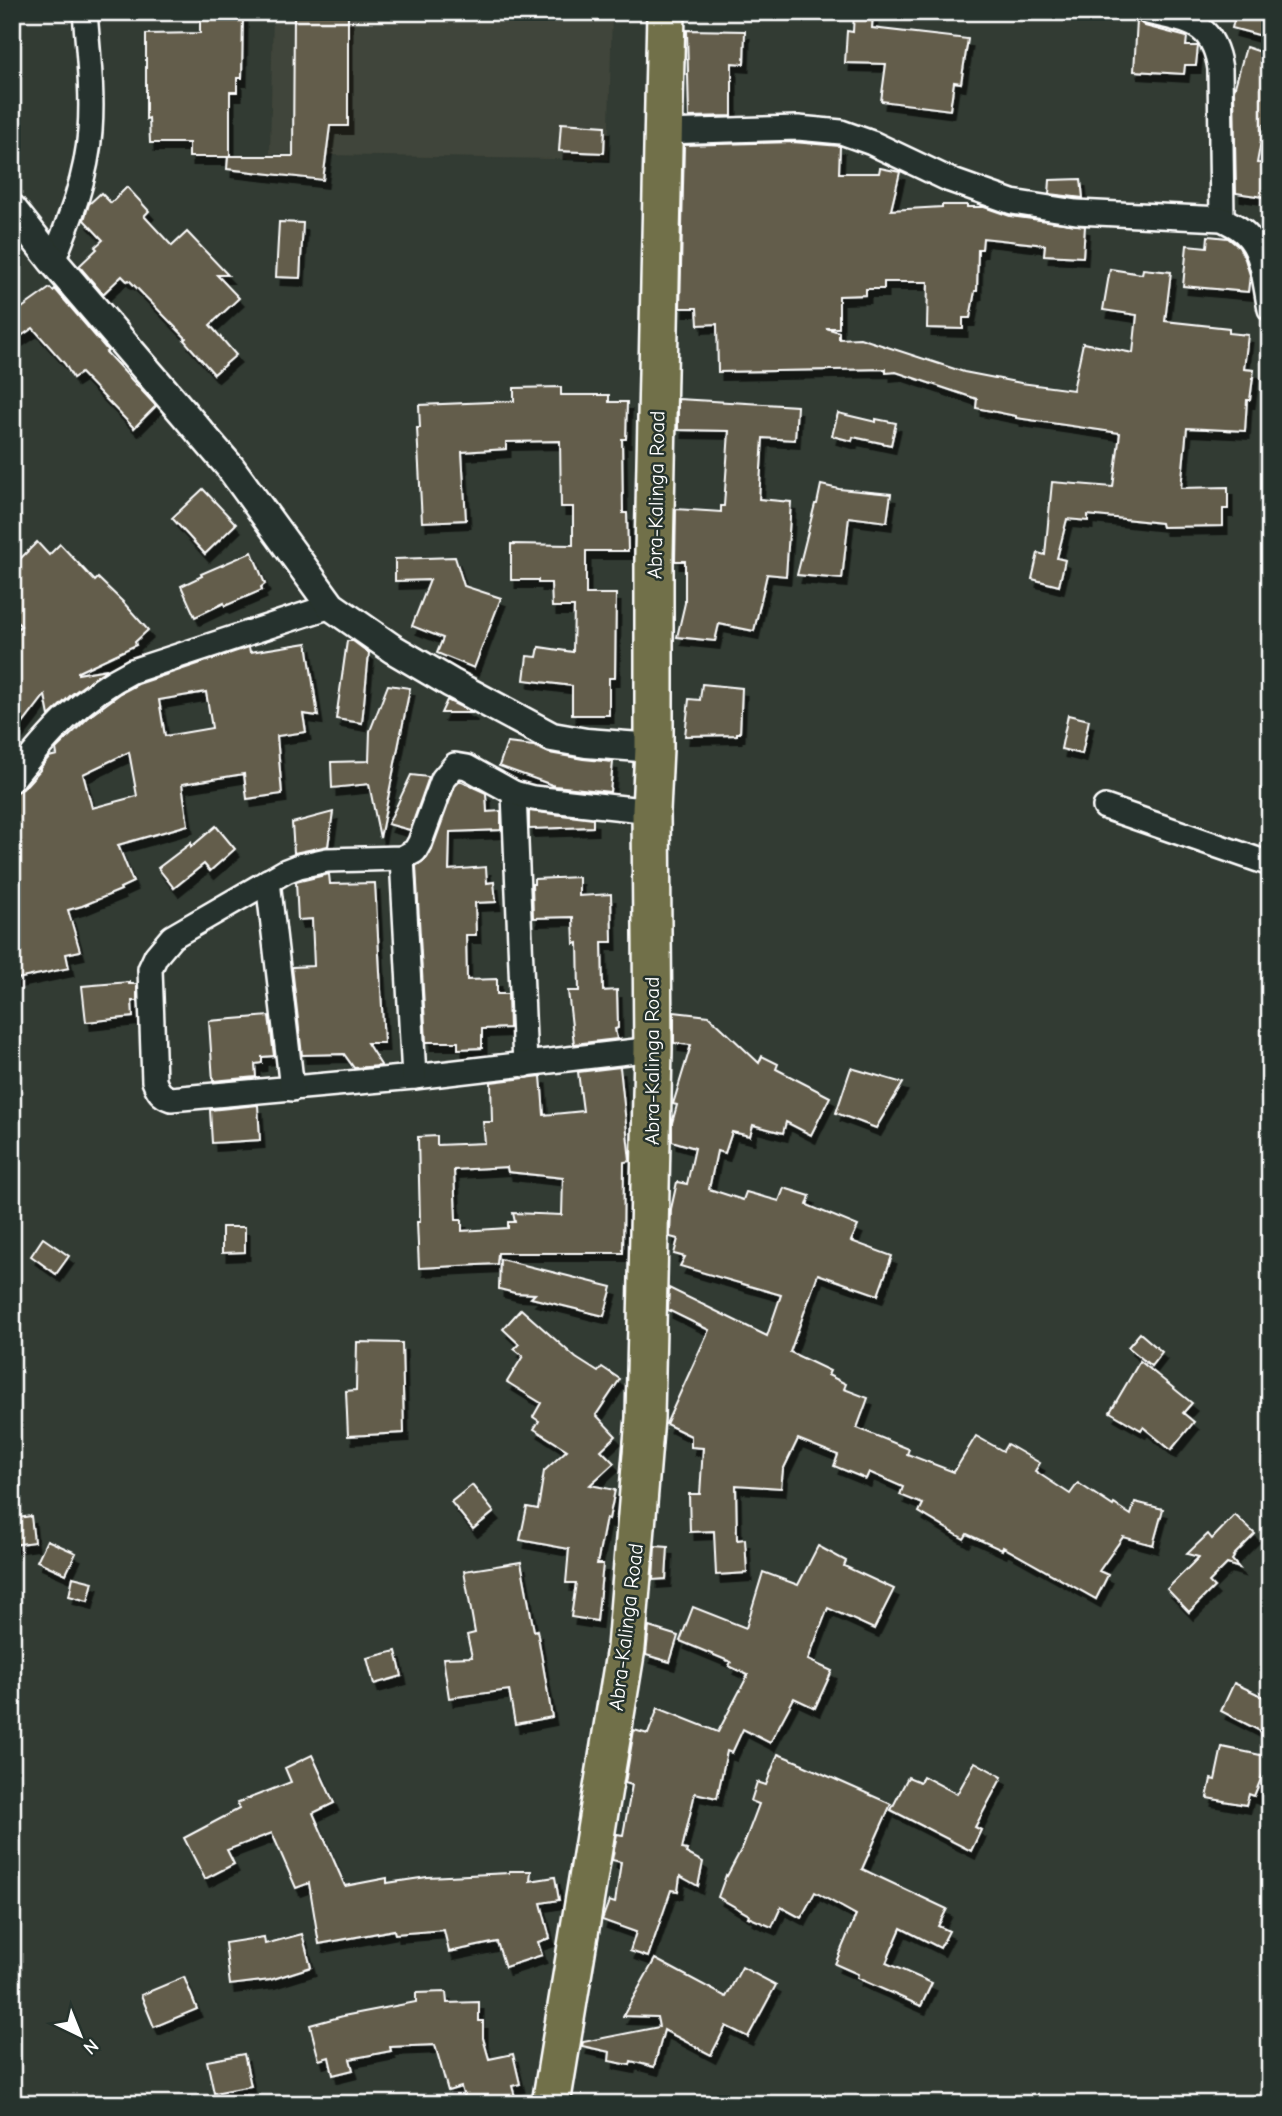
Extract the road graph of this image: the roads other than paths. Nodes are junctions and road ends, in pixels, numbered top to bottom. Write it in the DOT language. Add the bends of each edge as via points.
graph roads {
  1 [pos="85,12"];
  2 [pos="666,12"];
  3 [pos="1148,12"];
  4 [pos="663,132"];
  5 [pos="12,209"];
  6 [pos="1223,219"];
  7 [pos="53,261"];
  8 [pos="1270,309"];
  9 [pos="331,606"];
  10 [pos="654,748"];
  11 [pos="12,780"];
  12 [pos="514,793"];
  13 [pos="1105,807"];
  14 [pos="651,811"];
  15 [pos="402,858"];
  16 [pos="1270,864"];
  17 [pos="268,881"];
  18 [pos="653,1049"];
  19 [pos="525,1065"];
  20 [pos="414,1077"];
  21 [pos="292,1088"];
  22 [pos="551,2104"];
  1 -- 7 [label="street" via="90,131 85,171"];
  2 -- 4 [label="main road, Abra-Kalinga Road"];
  3 -- 6 [label="street" via="1189,22 1210,36 1217,50"];
  4 -- 6 [label="street" via="798,128 841,132 1012,202 1076,212"];
  4 -- 10 [label="main road, Abra-Kalinga Road"];
  5 -- 7 [label="street"];
  6 -- 8 [label="street" via="1250,239"];
  7 -- 9 [label="street" via="230,467"];
  9 -- 10 [label="street" via="439,677 552,737"];
  9 -- 11 [label="street" via="117,679 70,713"];
  10 -- 14 [label="main road, Abra-Kalinga Road"];
  12 -- 14 [label="street" via="555,802"];
  12 -- 15 [label="street" via="467,766 455,765 443,779 421,842"];
  12 -- 19 [label="street"];
  13 -- 16 [label="street"];
  14 -- 18 [label="main road, Abra-Kalinga Road"];
  15 -- 17 [label="street" via="319,861"];
  15 -- 20 [label="street"];
  17 -- 21 [label="street"];
  17 -- 21 [label="street" via="183,930 156,956 150,969 154,1081 158,1092 171,1099"];
  18 -- 19 [label="street"];
  18 -- 22 [label="main road, Abra-Kalinga Road" via="645,1418 626,1648"];
  19 -- 20 [label="street"];
  20 -- 21 [label="street"];
}
